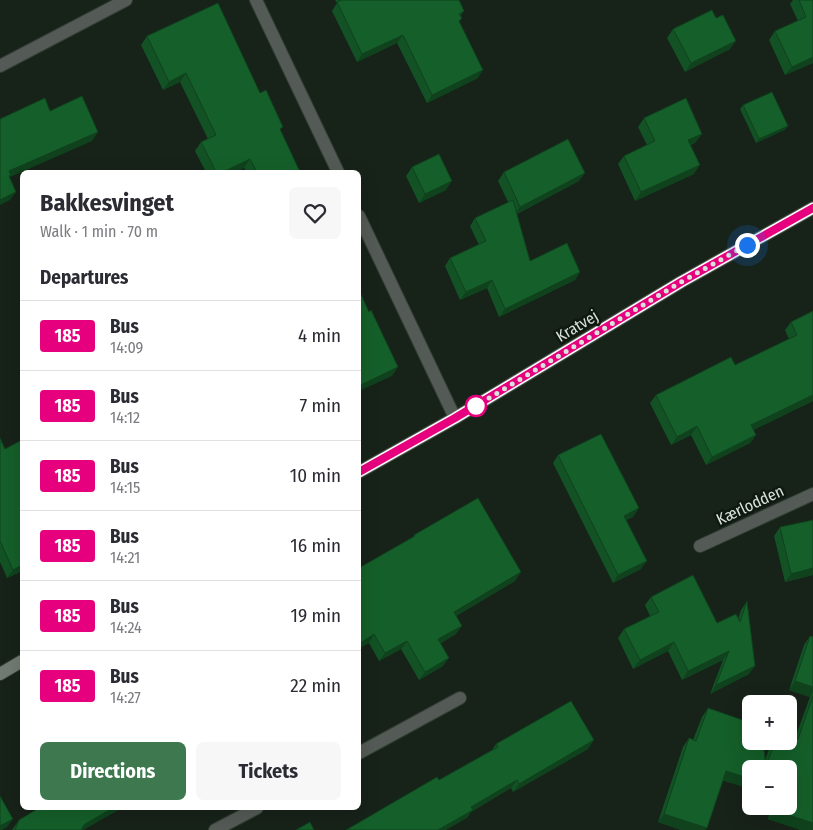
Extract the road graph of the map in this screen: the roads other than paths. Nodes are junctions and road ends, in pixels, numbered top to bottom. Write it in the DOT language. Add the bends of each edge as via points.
graph roads {
  1 [pos="126,0"];
  2 [pos="256,0"];
  3 [pos="0,66"];
  4 [pos="337,170"];
  5 [pos="813,208"];
  6 [pos="361,220"];
  7 [pos="455,418"];
  8 [pos="361,471"];
  9 [pos="813,494"];
  10 [pos="700,546"];
  11 [pos="20,662"];
  12 [pos="0,674"];
  13 [pos="460,698"];
  14 [pos="361,752"];
  15 [pos="253,810"];
  16 [pos="215,830"];
  1 -- 3 [label="street"];
  2 -- 4 [label="street"];
  5 -- 7 [label="street, Kratvej" via="681,282"];
  6 -- 7 [label="street"];
  7 -- 8 [label="street, Kratvej"];
  9 -- 10 [label="street, Kærlodden"];
  11 -- 12 [label="street"];
  13 -- 14 [label="street"];
  15 -- 16 [label="street"];
}
